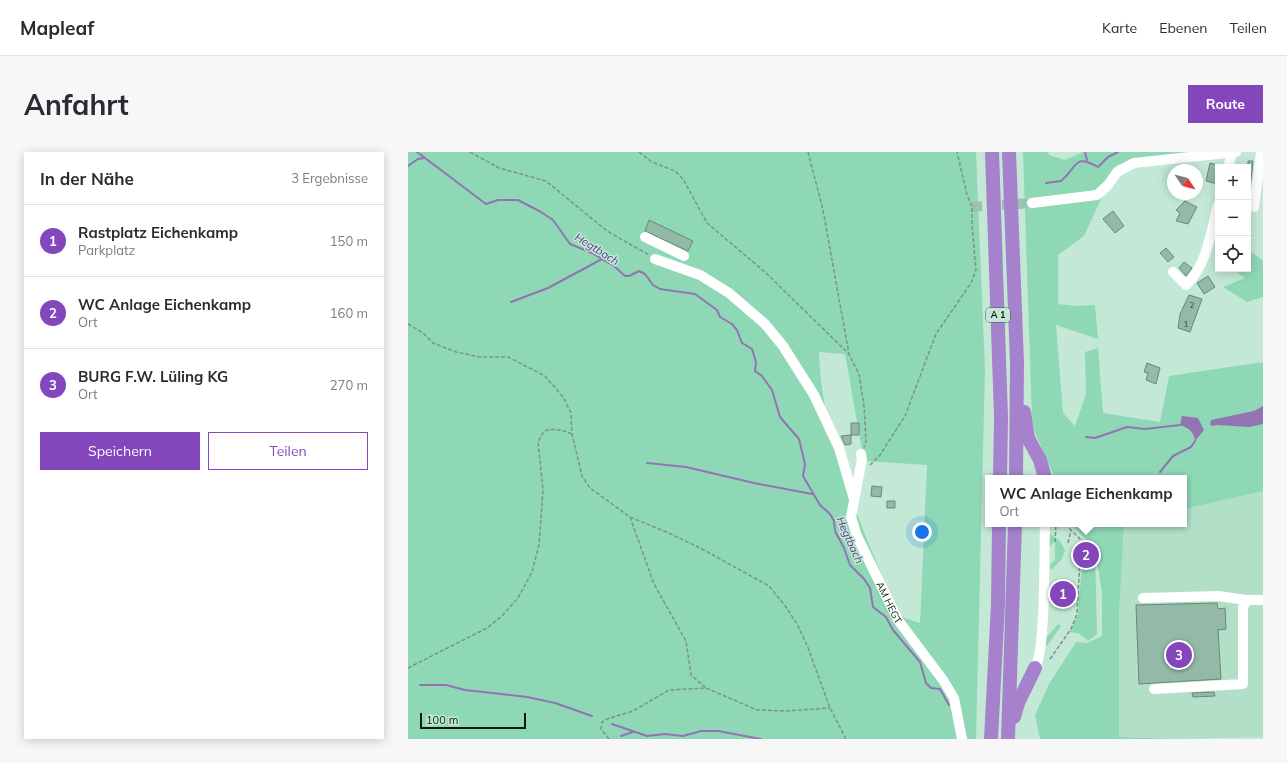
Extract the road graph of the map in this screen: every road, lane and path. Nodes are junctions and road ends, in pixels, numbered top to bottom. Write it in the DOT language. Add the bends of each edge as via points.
graph roads {
  1 [pos="470,152"];
  2 [pos="639,152"];
  3 [pos="808,152"];
  4 [pos="957,152"];
  5 [pos="992,152"];
  6 [pos="1009,152"];
  7 [pos="1234,152"];
  8 [pos="1261,152"];
  9 [pos="1208,154"];
  10 [pos="1229,164"];
  11 [pos="1032,203"];
  12 [pos="1254,207"];
  13 [pos="1215,217"];
  14 [pos="645,237"];
  15 [pos="664,246"];
  16 [pos="684,256"];
  17 [pos="657,260"];
  18 [pos="1173,272"];
  19 [pos="408,324"];
  20 [pos="849,354"];
  21 [pos="1017,363"];
  22 [pos="572,434"];
  23 [pos="866,441"];
  24 [pos="861,454"];
  25 [pos="860,468"];
  26 [pos="1000,475"];
  27 [pos="1016,475"];
  28 [pos="1044,475"];
  29 [pos="854,499"];
  30 [pos="630,517"];
  31 [pos="999,527"];
  32 [pos="1015,527"];
  33 [pos="1045,527"];
  34 [pos="1056,527"];
  35 [pos="1068,527"];
  36 [pos="1071,530"];
  37 [pos="1055,542"];
  38 [pos="1068,544"];
  39 [pos="1143,598"];
  40 [pos="1246,600"];
  41 [pos="1263,600"];
  42 [pos="1050,659"];
  43 [pos="408,668"];
  44 [pos="1035,668"];
  45 [pos="706,688"];
  46 [pos="1154,689"];
  47 [pos="830,708"];
  48 [pos="609,739"];
  49 [pos="846,739"];
  50 [pos="962,739"];
  51 [pos="991,739"];
  52 [pos="1008,739"];
  1 -- 17 [label="path" via="499,168 527,178 546,181 606,231"];
  2 -- 20 [label="path" via="652,162 674,171 682,179 707,223 766,273"];
  3 -- 20 [label="path" via="823,210"];
  4 -- 25 [label="path" via="972,207 976,270 971,283 936,334 905,416 880,455 870,465"];
  5 -- 26 [label="highway, A 1" via="1001,418"];
  6 -- 21 [label="highway, A 1"];
  7 -- 9 [label="street"];
  7 -- 10 [label="street"];
  8 -- 12 [label="street"];
  9 -- 11 [label="street" via="1134,163 1117,172 1097,195"];
  13 -- 18 [label="street" via="1207,248 1193,279 1186,285"];
  14 -- 15 [label="street"];
  15 -- 16 [label="street"];
  15 -- 17 [label="street"];
  17 -- 29 [label="street" via="700,275 729,293 765,324 783,346 814,395 839,448"];
  19 -- 22 [label="path" via="433,343 456,352 480,357 508,356 545,376 563,396 571,413"];
  20 -- 23 [label="path" via="859,374"];
  21 -- 27 [label="highway, A 1"];
  21 -- 28 [label="highway" via="1028,438 1040,460"];
  22 -- 30 [label="path" via="582,476 590,488"];
  22 -- 43 [label="path" via="551,429 544,431 538,442 543,490 539,545 532,572 518,598 487,628"];
  24 -- 25 [label="street, AM HEGT"];
  25 -- 29 [label="street, AM HEGT"];
  29 -- 50 [label="street, AM HEGT" via="851,517 857,536 898,620 954,698"];
  30 -- 45 [label="path" via="654,584 686,641 691,675"];
  30 -- 47 [label="path" via="704,550 769,586 797,624"];
  31 -- 51 [label="highway"];
  32 -- 52 [label="highway"];
  33 -- 44 [label="street" via="1042,636 1039,662"];
  34 -- 37 [label="path"];
  35 -- 36 [label="path"];
  36 -- 38 [label="path"];
  36 -- 42 [label="path" via="1081,543 1077,614 1071,629"];
  39 -- 40 [label="street" via="1218,596"];
  40 -- 41 [label="street"];
  40 -- 46 [label="street" via="1243,608 1243,684"];
  44 -- 52 [label="highway" via="1018,703"];
  45 -- 47 [label="path" via="757,710"];
  45 -- 48 [label="path" via="669,690 633,711 607,718 602,722 601,729"];
  47 -- 49 [label="path"];
}
